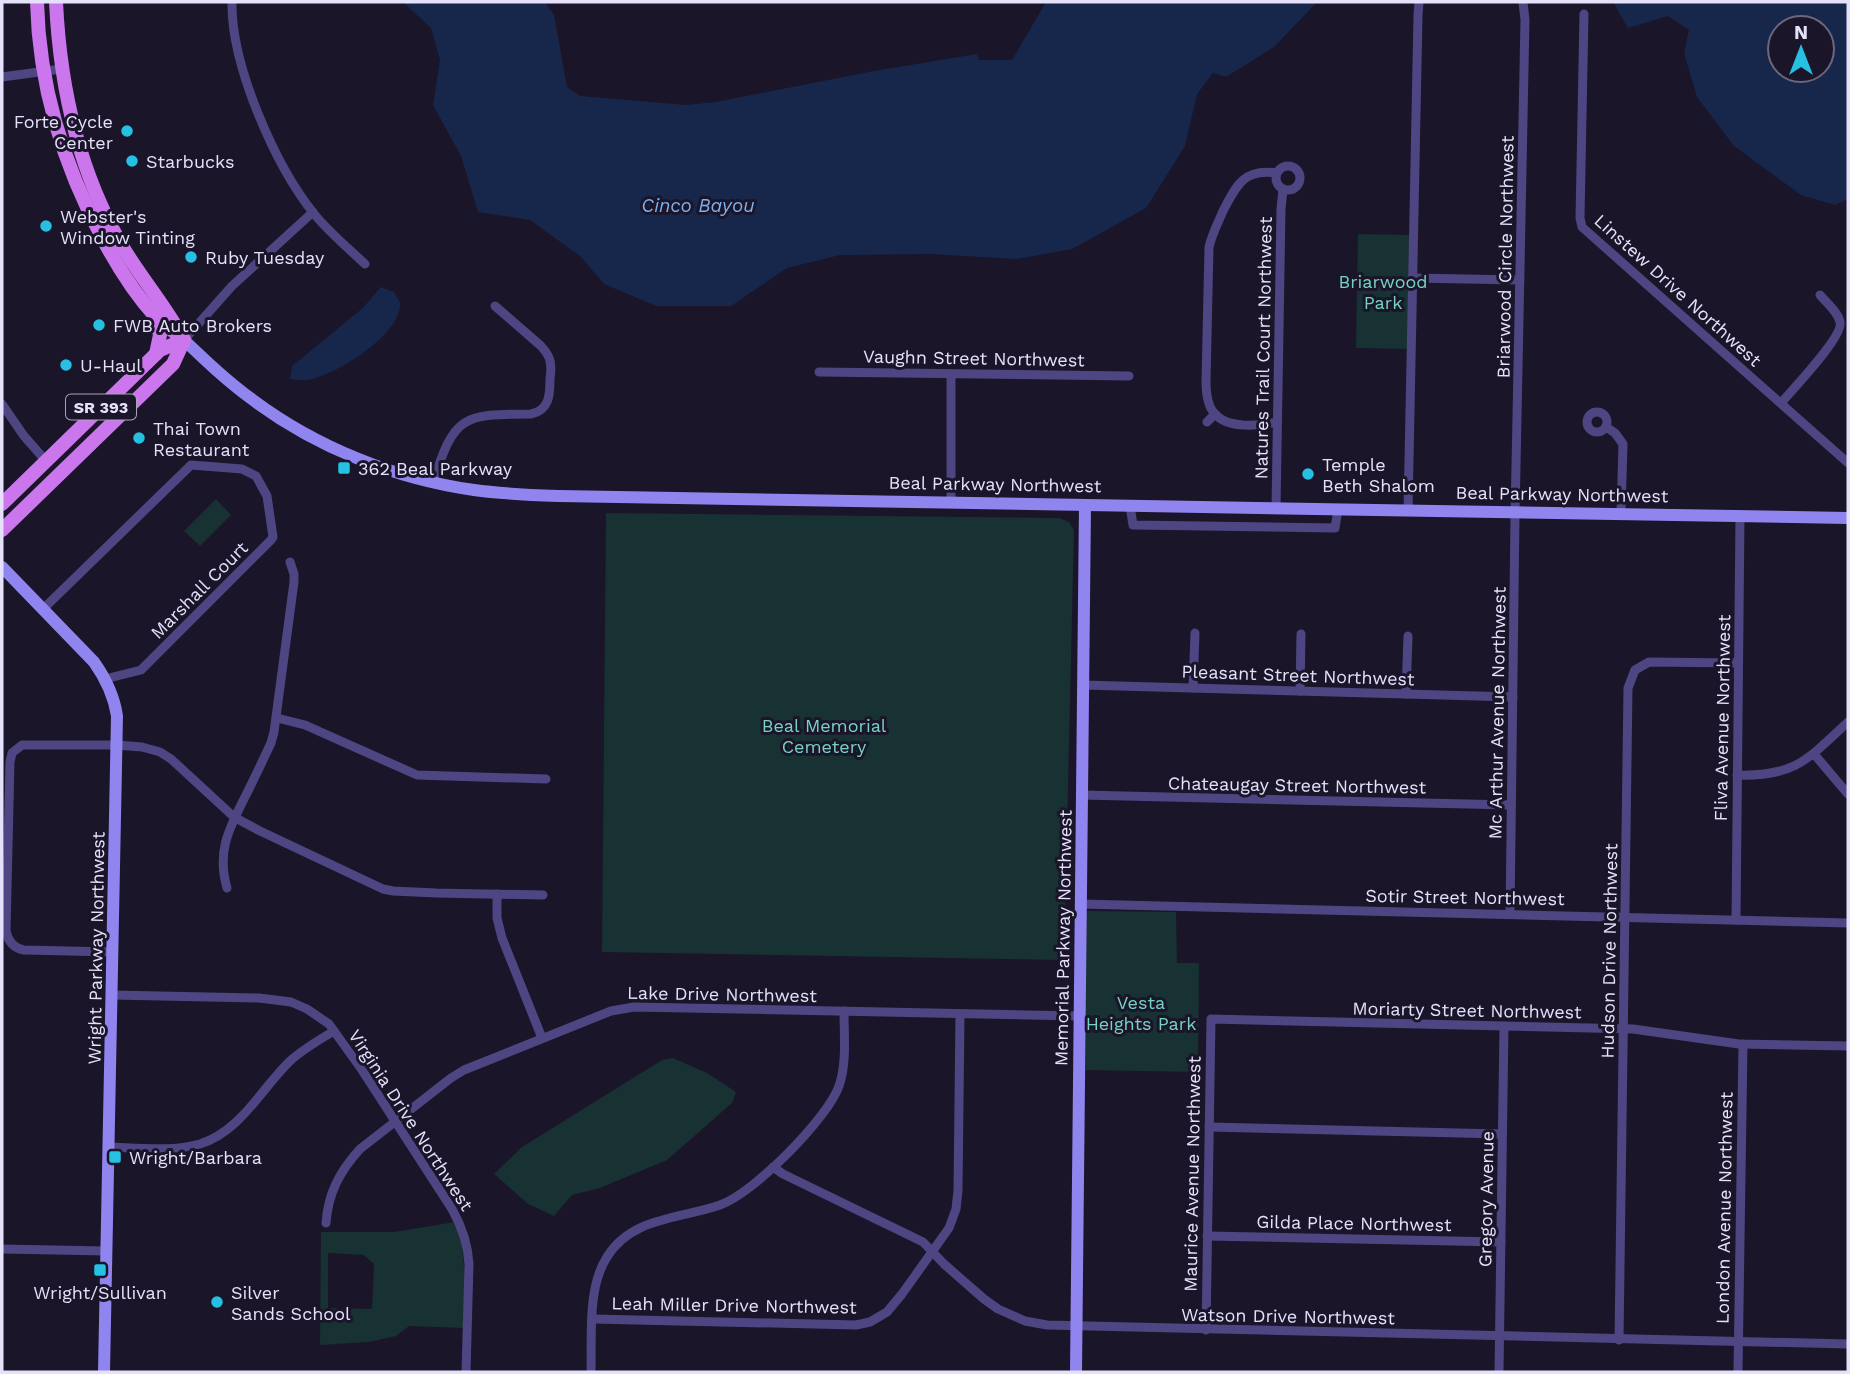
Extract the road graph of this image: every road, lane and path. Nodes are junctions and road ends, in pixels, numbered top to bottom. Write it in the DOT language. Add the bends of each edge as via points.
graph roads {
  1 [pos="37,2"];
  2 [pos="56,2"];
  3 [pos="232,2"];
  4 [pos="1419,2"];
  5 [pos="1523,2"];
  6 [pos="1584,14"];
  7 [pos="61,69"];
  8 [pos="43,72"];
  9 [pos="2,77"];
  10 [pos="65,154"];
  11 [pos="1276,173"];
  12 [pos="1283,189"];
  13 [pos="99,202"];
  14 [pos="313,212"];
  15 [pos="365,264"];
  16 [pos="1412,278"];
  17 [pos="1520,281"];
  18 [pos="1821,295"];
  19 [pos="495,306"];
  20 [pos="155,316"];
  21 [pos="184,340"];
  22 [pos="156,354"];
  23 [pos="818,372"];
  24 [pos="951,374"];
  25 [pos="1129,376"];
  26 [pos="1781,403"];
  27 [pos="2,404"];
  28 [pos="1215,414"];
  29 [pos="1207,422"];
  30 [pos="1277,422"];
  31 [pos="1606,427"];
  32 [pos="46,461"];
  33 [pos="1848,463"];
  34 [pos="433,483"];
  35 [pos="34,499"];
  36 [pos="951,502"];
  37 [pos="2,504"];
  38 [pos="1085,505"];
  39 [pos="1130,506"];
  40 [pos="1276,508"];
  41 [pos="1338,509"];
  42 [pos="1408,510"];
  43 [pos="1516,512"];
  44 [pos="1621,514"];
  45 [pos="1740,516"];
  46 [pos="1848,518"];
  47 [pos="2,530"];
  48 [pos="290,562"];
  49 [pos="2,568"];
  50 [pos="42,610"];
  51 [pos="1195,633"];
  52 [pos="1301,634"];
  53 [pos="1408,636"];
  54 [pos="1738,663"];
  55 [pos="106,679"];
  56 [pos="1083,685"];
  57 [pos="1193,688"];
  58 [pos="1300,691"];
  59 [pos="1406,694"];
  60 [pos="1513,696"];
  61 [pos="276,718"];
  62 [pos="1848,722"];
  63 [pos="117,745"];
  64 [pos="1814,754"];
  65 [pos="1737,775"];
  66 [pos="546,779"];
  67 [pos="1848,794"];
  68 [pos="1082,795"];
  69 [pos="1511,806"];
  70 [pos="234,817"];
  71 [pos="227,888"];
  72 [pos="497,894"];
  73 [pos="543,895"];
  74 [pos="1081,904"];
  75 [pos="1510,914"];
  76 [pos="1625,917"];
  77 [pos="1735,920"];
  78 [pos="1848,923"];
  79 [pos="113,952"];
  80 [pos="112,995"];
  81 [pos="844,1011"];
  82 [pos="960,1014"];
  83 [pos="1080,1016"];
  84 [pos="1211,1019"];
  85 [pos="1504,1026"];
  86 [pos="1623,1029"];
  87 [pos="334,1031"];
  88 [pos="542,1038"];
  89 [pos="1743,1044"];
  90 [pos="1848,1046"];
  91 [pos="395,1121"];
  92 [pos="1209,1127"];
  93 [pos="1502,1134"];
  94 [pos="109,1147"];
  95 [pos="773,1167"];
  96 [pos="326,1223"];
  97 [pos="1207,1236"];
  98 [pos="1501,1242"];
  99 [pos="2,1249"];
  100 [pos="107,1251"];
  101 [pos="933,1253"];
  102 [pos="593,1319"];
  103 [pos="1077,1326"];
  104 [pos="1206,1330"];
  105 [pos="1499,1337"];
  106 [pos="1619,1340"];
  107 [pos="1738,1343"];
  108 [pos="1848,1344"];
  109 [pos="104,1372"];
  110 [pos="466,1372"];
  111 [pos="591,1372"];
  112 [pos="1076,1372"];
  113 [pos="1499,1372"];
  114 [pos="1738,1372"];
  1 -- 8 [label="main road, Beal Parkway Northwest"];
  2 -- 7 [label="main road, Beal Parkway Northwest"];
  3 -- 14 [label="street" via="234,30 252,95 280,161"];
  4 -- 16 [label="street"];
  5 -- 17 [label="street, Briarwood Circle Northwest"];
  6 -- 26 [label="street, Linstew Drive Northwest" via="1580,224"];
  7 -- 8 [label="street"];
  7 -- 13 [label="main road, Beal Parkway Northwest" via="75,133"];
  8 -- 9 [label="street"];
  8 -- 10 [label="main road, Beal Parkway Northwest"];
  10 -- 13 [label="main road" via="76,160"];
  10 -- 20 [label="main road, Beal Parkway Northwest" via="112,257"];
  11 -- 12 [label="street, Natures Trail Court Northwest" via="1276,183"];
  11 -- 12 [label="street, Natures Trail Court Northwest" via="1287,166 1299,173 1296,187"];
  11 -- 28 [label="street" via="1253,174 1243,180 1212,235 1206,381"];
  12 -- 30 [label="street, Natures Trail Court Northwest"];
  13 -- 21 [label="main road, Beal Parkway Northwest"];
  14 -- 15 [label="street"];
  14 -- 21 [label="street" via="232,286"];
  16 -- 17 [label="street"];
  16 -- 42 [label="street"];
  17 -- 43 [label="street, Briarwood Circle Northwest"];
  18 -- 26 [label="street" via="1841,329"];
  19 -- 34 [label="street" via="547,354 550,397 538,412 481,415 462,425 447,441"];
  20 -- 21 [label="main road, Beal Parkway Northwest"];
  20 -- 22 [label="main road" via="160,335"];
  21 -- 22 [label="main road, SR 393"];
  21 -- 34 [label="street, Beal Parkway Northwest" via="252,399 289,424 349,455"];
  21 -- 35 [label="main road, SR 393" via="173,364"];
  22 -- 32 [label="main road, SR 393"];
  23 -- 24 [label="street, Vaughn Street Northwest"];
  24 -- 25 [label="street, Vaughn Street Northwest"];
  24 -- 36 [label="street"];
  26 -- 33 [label="street, Linstew Drive Northwest"];
  27 -- 32 [label="street"];
  28 -- 29 [label="street"];
  28 -- 30 [label="street" via="1240,424"];
  30 -- 40 [label="street, Natures Trail Court Northwest"];
  31 -- 44 [label="street" via="1623,444"];
  32 -- 35 [label="main road" via="44,480"];
  32 -- 37 [label="main road, SR 393"];
  34 -- 36 [label="street, Beal Parkway Northwest" via="515,494"];
  35 -- 47 [label="main road, SR 393"];
  36 -- 38 [label="street, Beal Parkway Northwest"];
  38 -- 39 [label="street, Beal Parkway Northwest"];
  38 -- 56 [label="street, Memorial Parkway Northwest"];
  39 -- 40 [label="street, Beal Parkway Northwest"];
  39 -- 41 [label="street" via="1133,525 1335,528"];
  40 -- 41 [label="street, Beal Parkway Northwest"];
  41 -- 42 [label="street, Beal Parkway Northwest"];
  42 -- 43 [label="street, Beal Parkway Northwest"];
  43 -- 44 [label="street, Beal Parkway Northwest"];
  43 -- 60 [label="street, Mc Arthur Avenue Northwest"];
  44 -- 45 [label="street, Beal Parkway Northwest"];
  45 -- 46 [label="street, Beal Parkway Northwest"];
  45 -- 54 [label="street, Fliva Avenue Northwest"];
  48 -- 61 [label="street" via="294,582"];
  49 -- 50 [label="street, Wright Parkway Northwest"];
  50 -- 55 [label="street, Wright Parkway Northwest"];
  50 -- 55 [label="street, Marshall Court" via="191,465 242,469 256,476 267,496 271,540 141,670"];
  51 -- 57 [label="street"];
  52 -- 58 [label="street"];
  53 -- 59 [label="street"];
  54 -- 65 [label="street, Fliva Avenue Northwest"];
  54 -- 76 [label="street, Hudson Drive Northwest" via="1649,662 1630,679"];
  55 -- 63 [label="street, Wright Parkway Northwest" via="117,716"];
  56 -- 57 [label="street, Pleasant Street Northwest"];
  56 -- 68 [label="street, Memorial Parkway Northwest"];
  57 -- 58 [label="street, Pleasant Street Northwest"];
  58 -- 59 [label="street, Pleasant Street Northwest"];
  59 -- 60 [label="street, Pleasant Street Northwest"];
  60 -- 69 [label="street, Mc Arthur Avenue Northwest"];
  61 -- 66 [label="street" via="305,725 417,775"];
  61 -- 70 [label="street" via="271,743"];
  62 -- 64 [label="street"];
  63 -- 70 [label="street" via="160,752"];
  63 -- 79 [label="street, Wright Parkway Northwest"];
  63 -- 79 [label="street" via="27,744 12,753 6,931 8,940 24,950"];
  64 -- 65 [label="street" via="1782,771"];
  64 -- 67 [label="street"];
  65 -- 77 [label="street, Fliva Avenue Northwest"];
  68 -- 69 [label="street, Chateaugay Street Northwest"];
  68 -- 74 [label="street, Memorial Parkway Northwest"];
  69 -- 75 [label="street, Mc Arthur Avenue Northwest"];
  70 -- 71 [label="street" via="223,852"];
  70 -- 72 [label="street" via="383,889"];
  72 -- 73 [label="street"];
  72 -- 88 [label="street" via="502,939"];
  74 -- 75 [label="street, Sotir Street Northwest"];
  74 -- 83 [label="street, Memorial Parkway Northwest"];
  75 -- 76 [label="street, Sotir Street Northwest"];
  76 -- 77 [label="street, Sotir Street Northwest"];
  76 -- 86 [label="street, Hudson Drive Northwest"];
  77 -- 78 [label="street, Sotir Street Northwest"];
  79 -- 80 [label="street, Wright Parkway Northwest"];
  80 -- 87 [label="street, Virginia Drive Northwest" via="279,1000 307,1009"];
  80 -- 94 [label="street, Wright Parkway Northwest"];
  81 -- 82 [label="street, Lake Drive Northwest"];
  81 -- 88 [label="street, Lake Drive Northwest" via="634,1007 611,1011"];
  81 -- 95 [label="street" via="838,1088 820,1119"];
  82 -- 83 [label="street, Lake Drive Northwest"];
  82 -- 101 [label="street, Leah Miller Drive Northwest" via="957,1200 949,1228"];
  83 -- 103 [label="street, Memorial Parkway Northwest"];
  84 -- 85 [label="street, Moriarty Street Northwest"];
  84 -- 92 [label="street, Maurice Avenue Northwest"];
  85 -- 86 [label="street, Moriarty Street Northwest"];
  85 -- 93 [label="street, Gregory Avenue"];
  86 -- 89 [label="street, Moriarty Street Northwest"];
  86 -- 106 [label="street, Hudson Drive Northwest"];
  87 -- 91 [label="street, Virginia Drive Northwest"];
  87 -- 94 [label="street" via="291,1061 232,1126 209,1140 178,1148"];
  88 -- 91 [label="street, Lake Drive Northwest" via="464,1070"];
  89 -- 90 [label="street, Moriarty Street Northwest"];
  89 -- 107 [label="street, London Avenue Northwest"];
  91 -- 96 [label="street, Lake Drive Northwest" via="360,1149 341,1172"];
  91 -- 110 [label="street, Virginia Drive Northwest" via="465,1237 469,1264"];
  92 -- 93 [label="street"];
  92 -- 97 [label="street, Maurice Avenue Northwest"];
  93 -- 98 [label="street, Gregory Avenue"];
  94 -- 100 [label="street, Wright Parkway Northwest"];
  95 -- 101 [label="street, Watson Drive Northwest" via="923,1242"];
  95 -- 102 [label="street" via="728,1203 655,1222 621,1240 600,1269 593,1291"];
  97 -- 98 [label="street, Gilda Place Northwest"];
  97 -- 104 [label="street, Maurice Avenue Northwest"];
  98 -- 105 [label="street, Gregory Avenue"];
  99 -- 100 [label="street"];
  100 -- 109 [label="street, Wright Parkway Northwest"];
  101 -- 102 [label="street, Leah Miller Drive Northwest" via="887,1312 863,1324"];
  101 -- 103 [label="street, Watson Drive Northwest" via="984,1299 1008,1314 1032,1323"];
  102 -- 111 [label="street"];
  103 -- 104 [label="street, Watson Drive Northwest"];
  103 -- 112 [label="street, Memorial Parkway Northwest"];
  104 -- 105 [label="street, Watson Drive Northwest"];
  105 -- 106 [label="street, Watson Drive Northwest"];
  105 -- 113 [label="street, Gregory Avenue"];
  106 -- 107 [label="street, Watson Drive Northwest"];
  107 -- 108 [label="street, Watson Drive Northwest"];
  107 -- 114 [label="street, London Avenue Northwest"];
}
